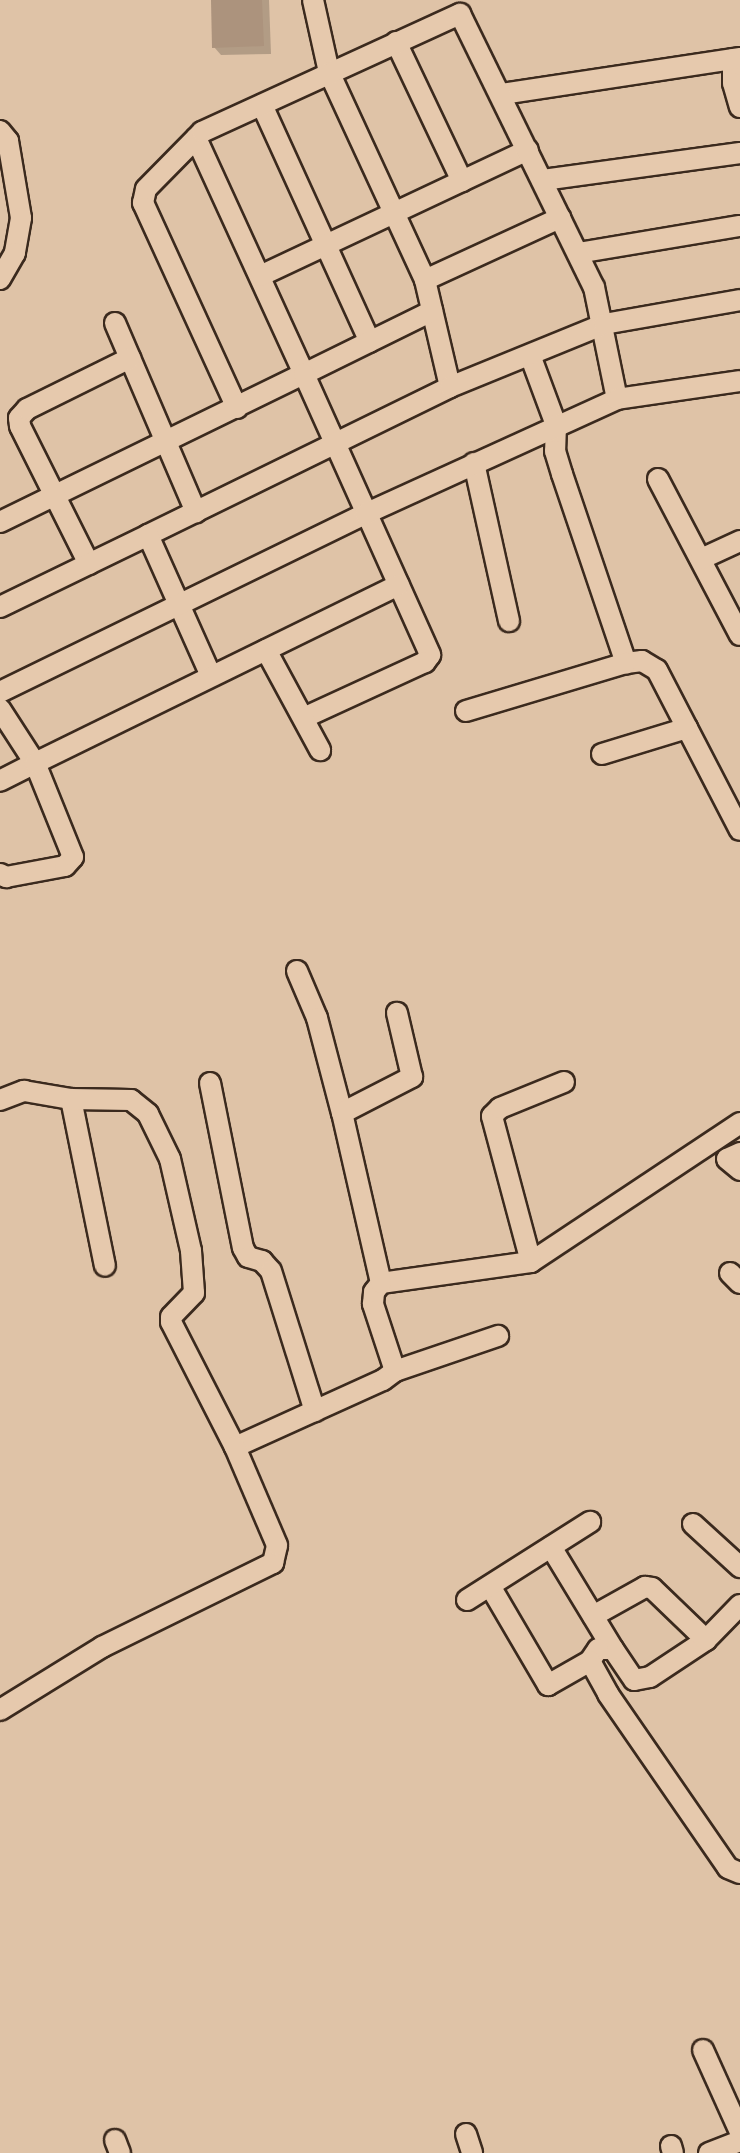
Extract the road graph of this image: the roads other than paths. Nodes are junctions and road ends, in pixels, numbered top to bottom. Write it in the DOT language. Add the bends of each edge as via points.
graph roads {
  1 [pos="313,0"];
  2 [pos="396,42"];
  3 [pos="737,58"];
  4 [pos="329,72"];
  5 [pos="502,94"];
  6 [pos="262,105"];
  7 [pos="740,107"];
  8 [pos="0,131"];
  9 [pos="196,138"];
  10 [pos="528,150"];
  11 [pos="740,153"];
  12 [pos="543,180"];
  13 [pos="462,181"];
  14 [pos="395,213"];
  15 [pos="560,218"];
  16 [pos="740,226"];
  17 [pos="327,243"];
  18 [pos="578,253"];
  19 [pos="260,276"];
  20 [pos="0,279"];
  21 [pos="426,280"];
  22 [pos="740,300"];
  23 [pos="432,311"];
  24 [pos="115,323"];
  25 [pos="604,324"];
  26 [pos="370,342"];
  27 [pos="530,355"];
  28 [pos="130,358"];
  29 [pos="304,374"];
  30 [pos="740,381"];
  31 [pos="450,387"];
  32 [pos="617,399"];
  33 [pos="237,408"];
  34 [pos="556,425"];
  35 [pos="167,441"];
  36 [pos="333,444"];
  37 [pos="474,463"];
  38 [pos="658,479"];
  39 [pos="55,494"];
  40 [pos="196,512"];
  41 [pos="365,513"];
  42 [pos="0,522"];
  43 [pos="148,535"];
  44 [pos="740,541"];
  45 [pos="701,559"];
  46 [pos="89,564"];
  47 [pos="399,585"];
  48 [pos="0,607"];
  49 [pos="178,607"];
  50 [pos="509,621"];
  51 [pos="740,635"];
  52 [pos="266,650"];
  53 [pos="626,663"];
  54 [pos="211,676"];
  55 [pos="0,692"];
  56 [pos="0,709"];
  57 [pos="466,711"];
  58 [pos="303,718"];
  59 [pos="687,728"];
  60 [pos="320,750"];
  61 [pos="602,754"];
  62 [pos="35,763"];
  63 [pos="0,782"];
  64 [pos="740,830"];
  65 [pos="0,874"];
  66 [pos="297,971"];
  67 [pos="397,1013"];
  68 [pos="564,1082"];
  69 [pos="210,1083"];
  70 [pos="71,1099"];
  71 [pos="0,1100"];
  72 [pos="342,1113"];
  73 [pos="740,1123"];
  74 [pos="740,1153"];
  75 [pos="740,1170"];
  76 [pos="531,1262"];
  77 [pos="105,1266"];
  78 [pos="381,1283"];
  79 [pos="498,1336"];
  80 [pos="395,1371"];
  81 [pos="315,1411"];
  82 [pos="235,1448"];
  83 [pos="590,1522"];
  84 [pos="693,1524"];
  85 [pos="551,1547"];
  86 [pos="740,1567"];
  87 [pos="490,1586"];
  88 [pos="467,1600"];
  89 [pos="740,1605"];
  90 [pos="593,1616"];
  91 [pos="706,1640"];
  92 [pos="613,1649"];
  93 [pos="590,1661"];
  94 [pos="0,1710"];
  95 [pos="740,1873"];
  96 [pos="703,2050"];
  97 [pos="740,2132"];
  98 [pos="740,2140"];
  99 [pos="709,2153"];
  1 -- 4 [label="street"];
  2 -- 4 [label="street"];
  2 -- 5 [label="street" via="460,14"];
  2 -- 13 [label="street"];
  3 -- 5 [label="street"];
  3 -- 7 [label="street" via="733,83"];
  4 -- 6 [label="street"];
  4 -- 14 [label="street"];
  5 -- 10 [label="street"];
  6 -- 9 [label="street"];
  6 -- 17 [label="street"];
  8 -- 20 [label="street" via="8,141 21,218 15,253"];
  9 -- 19 [label="street"];
  9 -- 33 [label="street" via="146,189 143,203"];
  10 -- 12 [label="street"];
  10 -- 13 [label="street"];
  11 -- 12 [label="street"];
  12 -- 15 [label="street"];
  13 -- 14 [label="street"];
  14 -- 17 [label="street"];
  14 -- 21 [label="street"];
  15 -- 18 [label="street"];
  15 -- 21 [label="street"];
  16 -- 18 [label="street"];
  17 -- 19 [label="street"];
  17 -- 26 [label="street"];
  18 -- 25 [label="street"];
  19 -- 29 [label="street"];
  21 -- 23 [label="street"];
  22 -- 25 [label="street"];
  23 -- 26 [label="street"];
  23 -- 31 [label="street"];
  24 -- 28 [label="street"];
  25 -- 27 [label="street"];
  25 -- 32 [label="street"];
  26 -- 29 [label="street"];
  27 -- 31 [label="street"];
  27 -- 34 [label="street"];
  28 -- 35 [label="street"];
  28 -- 39 [label="street" via="27,409 19,418"];
  29 -- 33 [label="street"];
  29 -- 36 [label="street"];
  30 -- 32 [label="street"];
  31 -- 36 [label="street"];
  32 -- 34 [label="street"];
  33 -- 35 [label="street"];
  34 -- 37 [label="street"];
  34 -- 53 [label="street" via="555,451"];
  35 -- 39 [label="street"];
  35 -- 40 [label="street"];
  36 -- 40 [label="street"];
  36 -- 41 [label="street"];
  37 -- 41 [label="street"];
  37 -- 50 [label="street"];
  38 -- 45 [label="street"];
  39 -- 42 [label="street"];
  39 -- 46 [label="street"];
  40 -- 43 [label="street"];
  41 -- 47 [label="street"];
  41 -- 49 [label="street"];
  43 -- 46 [label="street"];
  43 -- 49 [label="street"];
  44 -- 45 [label="street"];
  45 -- 51 [label="street"];
  46 -- 48 [label="street"];
  47 -- 52 [label="street"];
  47 -- 58 [label="street" via="430,655 425,662"];
  49 -- 54 [label="street"];
  49 -- 55 [label="street"];
  52 -- 54 [label="street"];
  52 -- 58 [label="street"];
  53 -- 57 [label="street"];
  53 -- 59 [label="street" via="642,661 657,670"];
  54 -- 62 [label="street"];
  56 -- 62 [label="street"];
  58 -- 60 [label="street"];
  59 -- 61 [label="street"];
  59 -- 64 [label="street"];
  62 -- 63 [label="street"];
  62 -- 65 [label="street" via="73,857 65,866 6,878"];
  66 -- 72 [label="street" via="317,1018"];
  67 -- 72 [label="street" via="412,1077"];
  68 -- 76 [label="street" via="500,1108 492,1116"];
  69 -- 81 [label="street" via="243,1248 248,1257 262,1262 271,1271"];
  70 -- 71 [label="street" via="24,1091"];
  70 -- 77 [label="street"];
  70 -- 82 [label="street" via="130,1100 148,1114 159,1134 183,1207 195,1288 171,1322"];
  72 -- 78 [label="street"];
  73 -- 76 [label="street"];
  74 -- 75 [label="street" via="727,1159"];
  76 -- 78 [label="street"];
  78 -- 80 [label="street" via="374,1292 373,1304"];
  79 -- 80 [label="street"];
  80 -- 81 [label="street"];
  81 -- 82 [label="street"];
  82 -- 94 [label="street" via="277,1545 273,1563 102,1647"];
  83 -- 85 [label="street"];
  84 -- 86 [label="street"];
  85 -- 87 [label="street"];
  85 -- 90 [label="street"];
  87 -- 88 [label="street"];
  87 -- 93 [label="street" via="548,1685"];
  89 -- 91 [label="street"];
  90 -- 91 [label="street" via="645,1587 652,1588"];
  90 -- 92 [label="street"];
  91 -- 92 [label="street" via="650,1677 634,1680"];
  92 -- 93 [label="street" via="598,1649"];
  93 -- 95 [label="street" via="608,1694 728,1868"];
  96 -- 97 [label="street"];
  98 -- 99 [label="street"];
}
